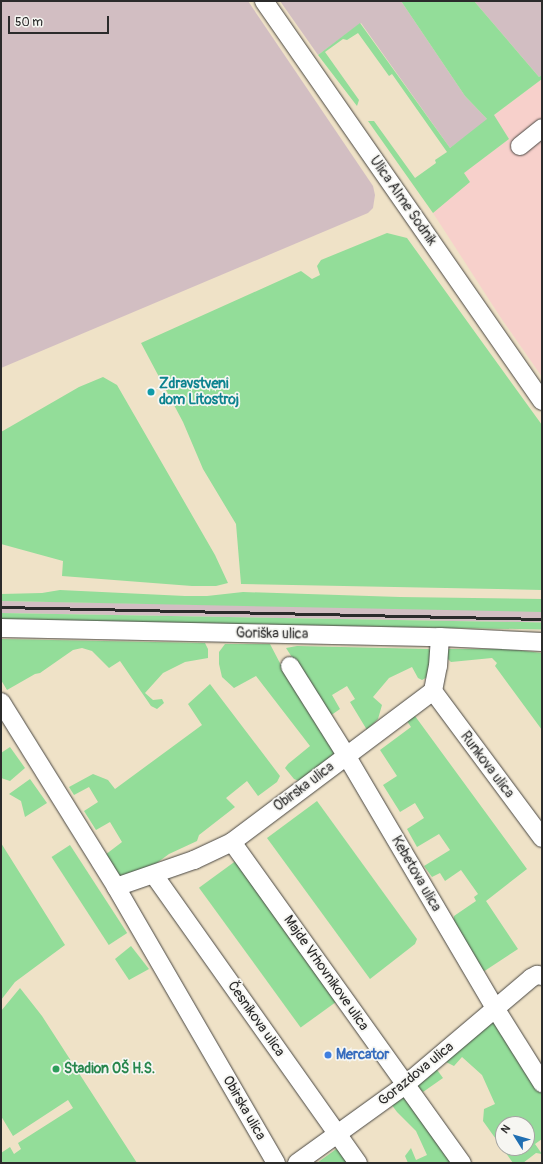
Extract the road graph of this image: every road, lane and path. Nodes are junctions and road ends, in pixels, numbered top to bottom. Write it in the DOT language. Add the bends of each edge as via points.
graph roads {
  1 [pos="264,1"];
  2 [pos="542,128"];
  3 [pos="520,146"];
  4 [pos="542,400"];
  5 [pos="1,628"];
  6 [pos="440,637"];
  7 [pos="542,642"];
  8 [pos="290,666"];
  9 [pos="433,691"];
  10 [pos="1,702"];
  11 [pos="346,755"];
  12 [pos="542,838"];
  13 [pos="232,842"];
  14 [pos="154,875"];
  15 [pos="116,887"];
  16 [pos="537,977"];
  17 [pos="495,1008"];
  18 [pos="542,1083"];
  19 [pos="405,1085"];
  20 [pos="337,1135"];
  21 [pos="276,1163"];
  22 [pos="296,1163"];
  23 [pos="358,1163"];
  24 [pos="462,1163"];
  1 -- 4 [label="street, Ulica Alme Sodnik"];
  2 -- 3 [label="street"];
  5 -- 6 [label="street, Goriška ulica"];
  6 -- 7 [label="street, Goriška ulica"];
  6 -- 9 [label="street"];
  8 -- 11 [label="street, Kebetova ulica"];
  9 -- 11 [label="street, Obirska ulica"];
  9 -- 12 [label="street, Runkova ulica"];
  10 -- 15 [label="street, Obirska ulica"];
  11 -- 13 [label="street, Obirska ulica"];
  11 -- 17 [label="street, Kebetova ulica"];
  13 -- 14 [label="street, Obirska ulica"];
  13 -- 19 [label="street, Majde Vrhovnikove ulica"];
  14 -- 15 [label="street, Obirska ulica"];
  14 -- 20 [label="street, Česnikova ulica"];
  15 -- 21 [label="street, Obirska ulica"];
  16 -- 17 [label="street, Gorazdova ulica"];
  17 -- 18 [label="street, Kebetova ulica"];
  17 -- 19 [label="street, Gorazdova ulica"];
  19 -- 20 [label="street, Gorazdova ulica"];
  19 -- 24 [label="street, Majde Vrhovnikove ulica"];
  20 -- 22 [label="street, Gorazdova ulica"];
  20 -- 23 [label="street, Česnikova ulica"];
}
